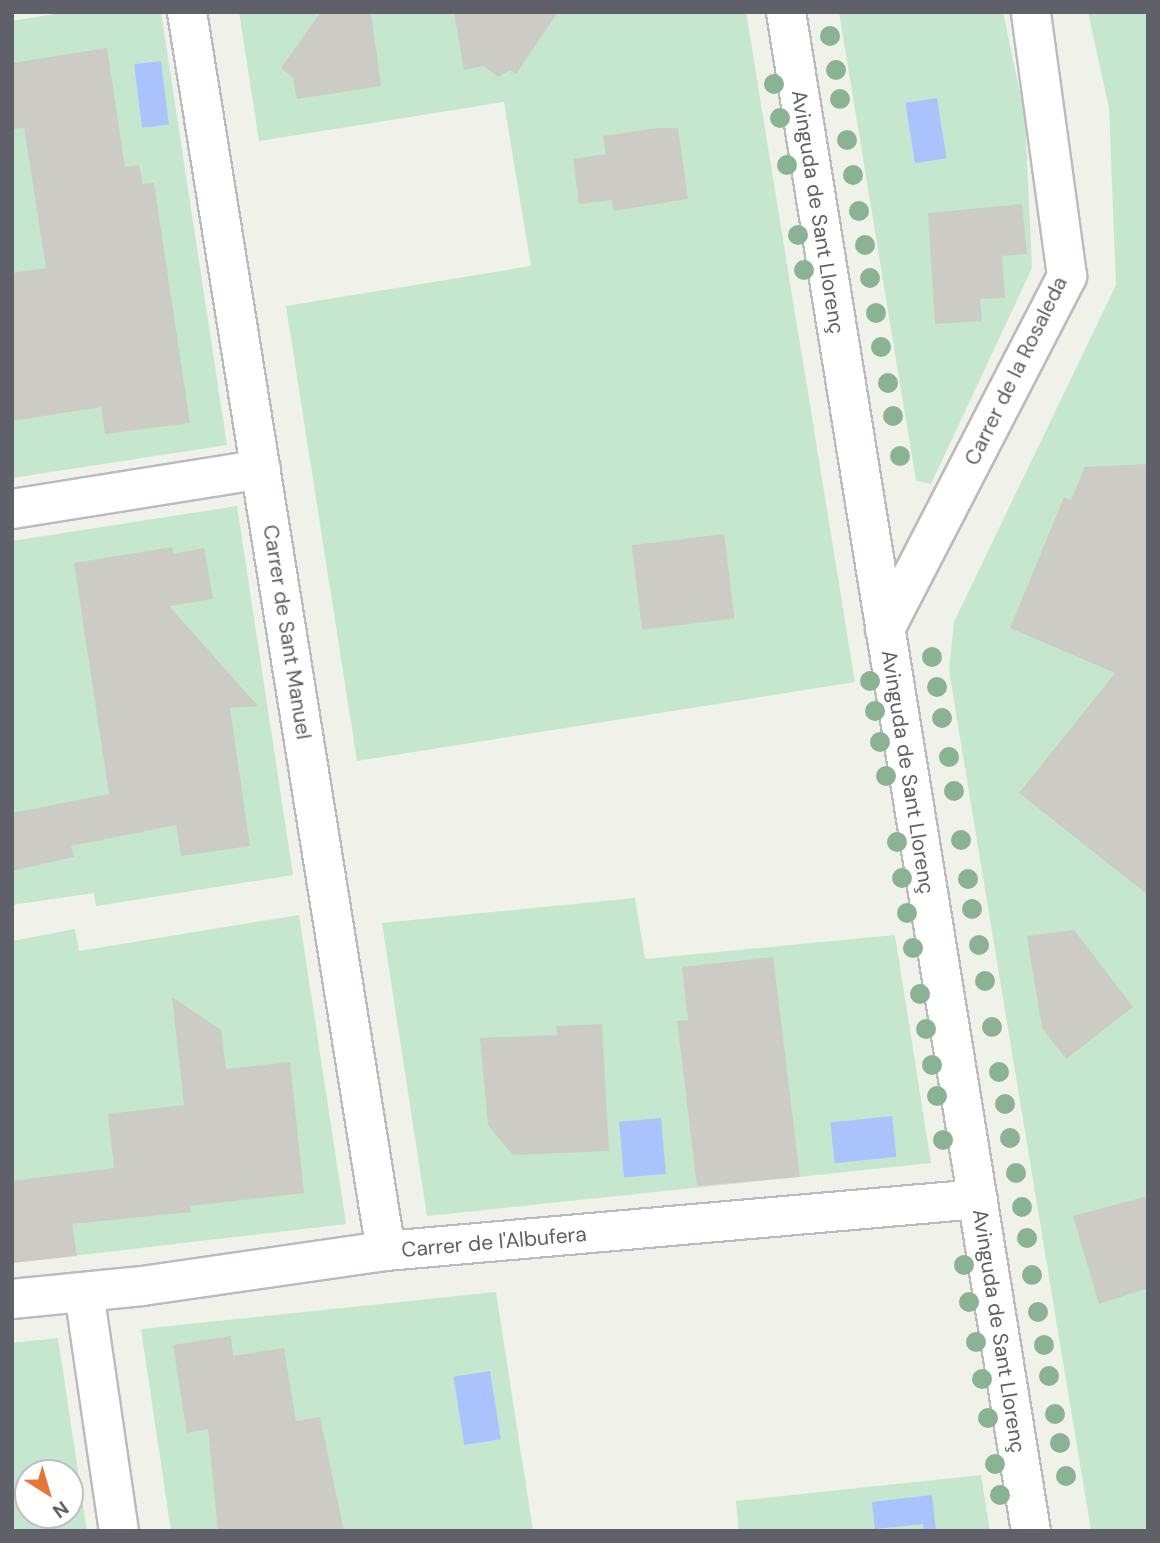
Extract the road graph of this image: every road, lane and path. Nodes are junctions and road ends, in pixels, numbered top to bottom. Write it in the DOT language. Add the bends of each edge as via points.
graph roads {
  1 [pos="187,12"];
  2 [pos="786,12"];
  3 [pos="1031,12"];
  4 [pos="261,469"];
  5 [pos="12,509"];
  6 [pos="886,629"];
  7 [pos="978,1199"];
  8 [pos="386,1251"];
  9 [pos="84,1292"];
  10 [pos="12,1298"];
  11 [pos="119,1531"];
  12 [pos="1031,1531"];
  1 -- 4 [label="street, Carrer de Sant Manuel"];
  2 -- 6 [label="street, Avinguda de Sant Llorenç"];
  3 -- 6 [label="street, Carrer de la Rosaleda" via="1067,276"];
  4 -- 5 [label="street"];
  4 -- 8 [label="street, Carrer de Sant Manuel"];
  6 -- 7 [label="street, Avinguda de Sant Llorenç"];
  7 -- 8 [label="street, Carrer de l'Albufera"];
  7 -- 12 [label="street, Avinguda de Sant Llorenç"];
  8 -- 9 [label="street, Carrer de l'Albufera"];
  9 -- 10 [label="street, Carrer de l'Albufera"];
  9 -- 11 [label="street"];
}
